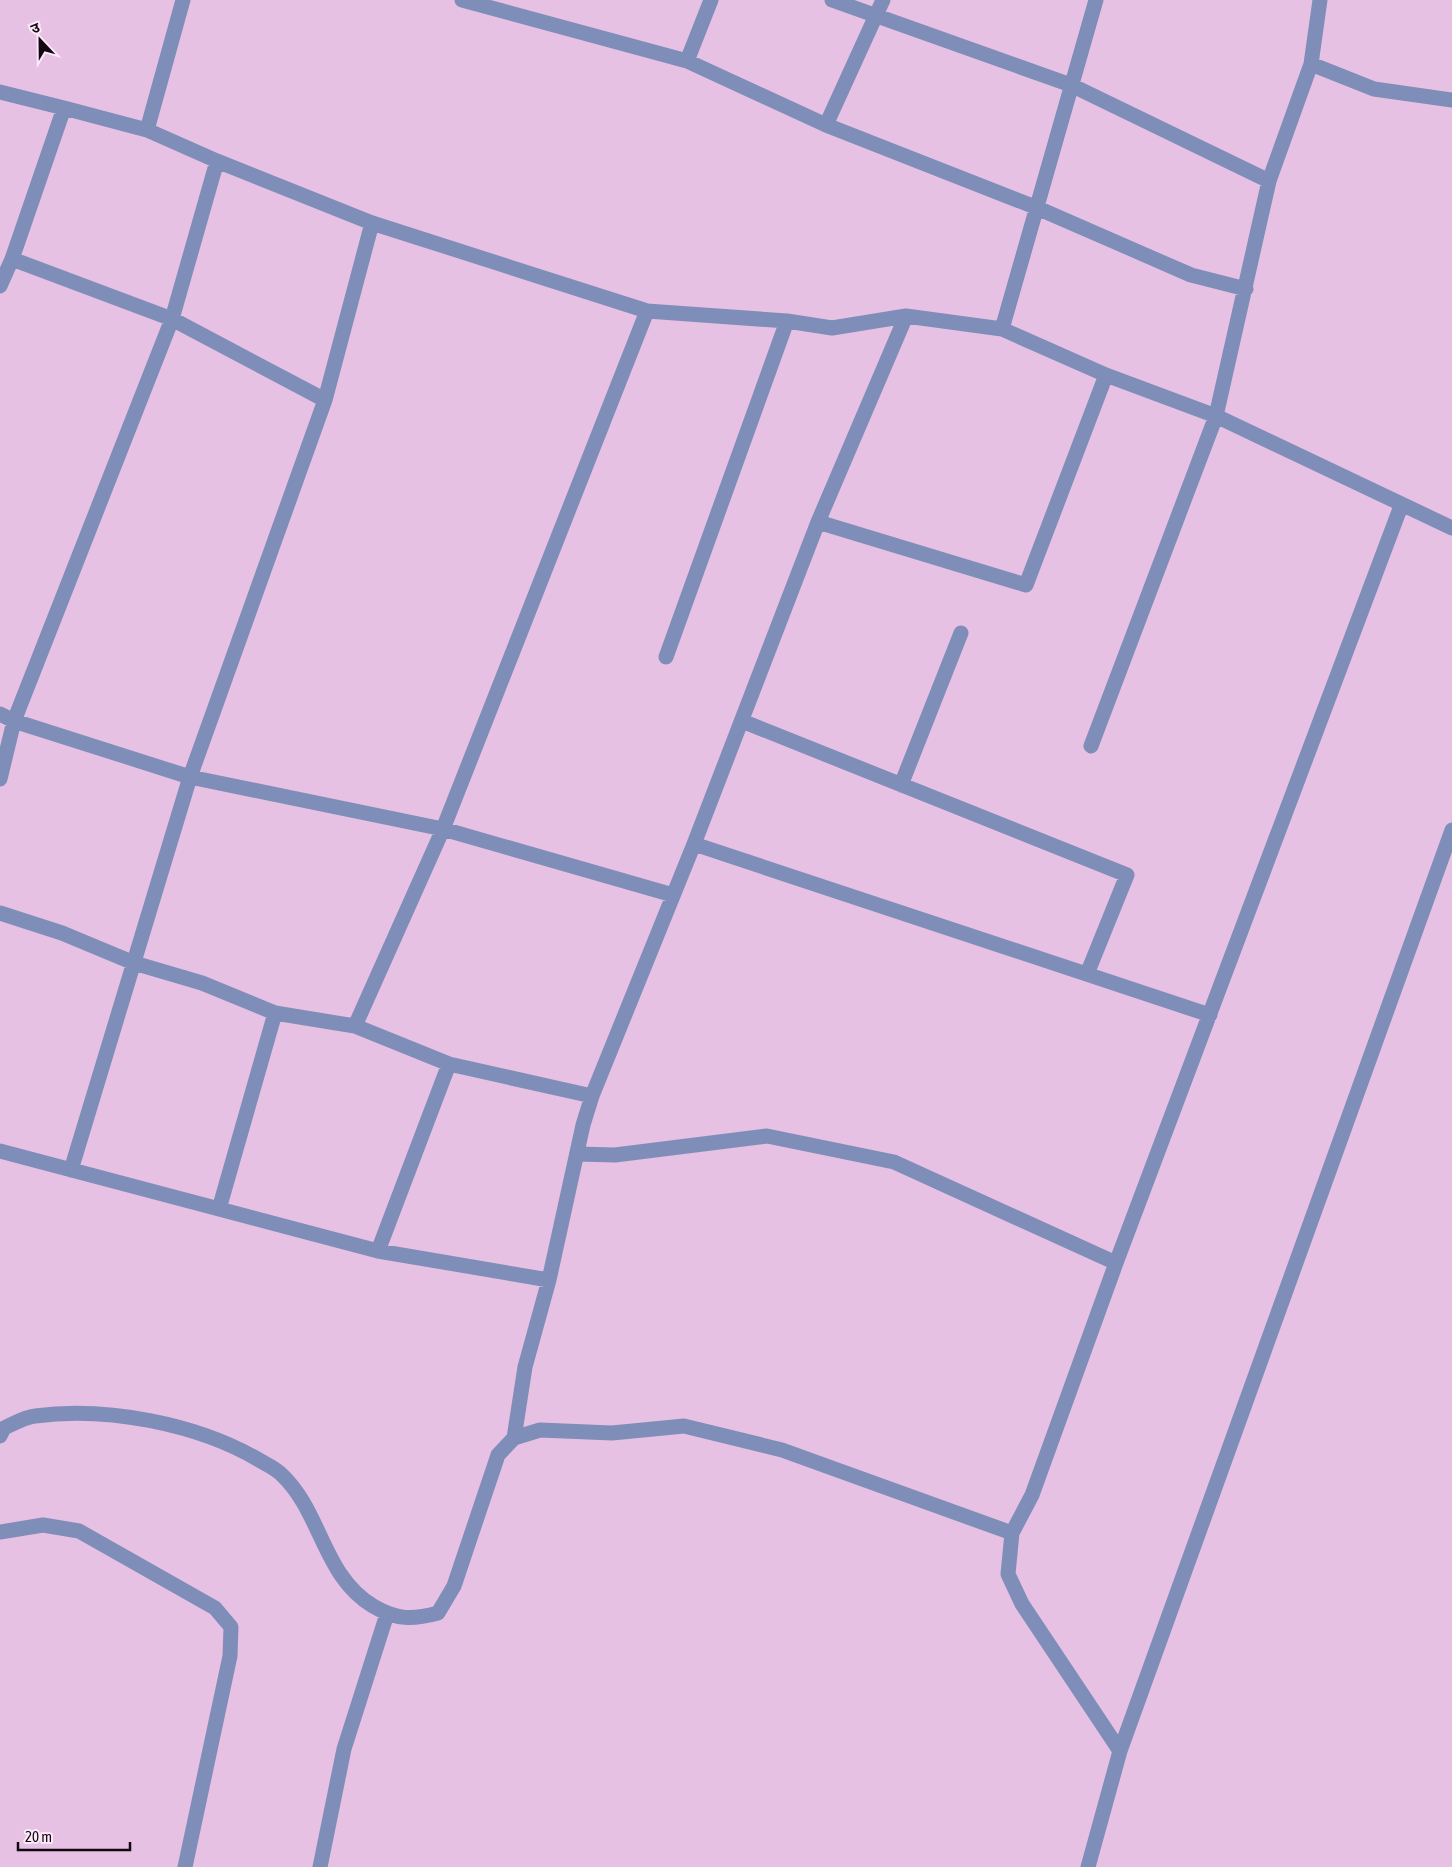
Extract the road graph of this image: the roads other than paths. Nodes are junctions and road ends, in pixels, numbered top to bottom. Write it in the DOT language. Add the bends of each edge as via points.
graph roads {
  1 [pos="183,0"];
  2 [pos="462,0"];
  3 [pos="711,0"];
  4 [pos="832,0"];
  5 [pos="883,0"];
  6 [pos="1096,0"];
  7 [pos="1320,0"];
  8 [pos="877,16"];
  9 [pos="687,61"];
  10 [pos="1311,64"];
  11 [pos="1071,85"];
  12 [pos="0,92"];
  13 [pos="1452,100"];
  14 [pos="64,108"];
  15 [pos="826,124"];
  16 [pos="147,130"];
  17 [pos="217,161"];
  18 [pos="1269,181"];
  19 [pos="1035,208"];
  20 [pos="372,223"];
  21 [pos="12,259"];
  22 [pos="0,286"];
  23 [pos="1246,289"];
  24 [pos="647,311"];
  25 [pos="906,316"];
  26 [pos="172,319"];
  27 [pos="787,321"];
  28 [pos="1002,329"];
  29 [pos="1106,374"];
  30 [pos="325,400"];
  31 [pos="1216,416"];
  32 [pos="1401,506"];
  33 [pos="818,522"];
  34 [pos="1452,528"];
  35 [pos="961,633"];
  36 [pos="666,657"];
  37 [pos="7,717"];
  38 [pos="742,721"];
  39 [pos="1090,746"];
  40 [pos="190,777"];
  41 [pos="0,779"];
  42 [pos="901,785"];
  43 [pos="443,828"];
  44 [pos="1452,830"];
  45 [pos="694,844"];
  46 [pos="673,895"];
  47 [pos="0,913"];
  48 [pos="134,963"];
  49 [pos="1087,974"];
  50 [pos="275,1013"];
  51 [pos="1210,1015"];
  52 [pos="355,1026"];
  53 [pos="449,1064"];
  54 [pos="592,1096"];
  55 [pos="0,1151"];
  56 [pos="577,1154"];
  57 [pos="72,1170"];
  58 [pos="219,1209"];
  59 [pos="378,1251"];
  60 [pos="1116,1263"];
  61 [pos="549,1280"];
  62 [pos="0,1436"];
  63 [pos="514,1438"];
  64 [pos="0,1532"];
  65 [pos="1012,1533"];
  66 [pos="387,1614"];
  67 [pos="1120,1751"];
  68 [pos="185,1867"];
  69 [pos="320,1867"];
  70 [pos="1088,1867"];
  1 -- 16 [label="street"];
  2 -- 9 [label="street"];
  3 -- 9 [label="street"];
  4 -- 8 [label="street"];
  5 -- 8 [label="street"];
  6 -- 11 [label="street"];
  7 -- 10 [label="street"];
  8 -- 11 [label="street"];
  8 -- 15 [label="street"];
  9 -- 15 [label="street"];
  10 -- 13 [label="street" via="1374,89"];
  10 -- 18 [label="street"];
  11 -- 18 [label="street"];
  11 -- 19 [label="street"];
  12 -- 14 [label="street"];
  14 -- 16 [label="street"];
  14 -- 21 [label="street"];
  15 -- 19 [label="street"];
  16 -- 17 [label="street"];
  17 -- 20 [label="street"];
  17 -- 26 [label="street"];
  18 -- 23 [label="street"];
  19 -- 23 [label="street" via="1191,275"];
  19 -- 28 [label="street"];
  20 -- 24 [label="street"];
  20 -- 30 [label="street"];
  21 -- 22 [label="street"];
  21 -- 26 [label="street"];
  23 -- 31 [label="street"];
  24 -- 27 [label="street"];
  24 -- 43 [label="street"];
  25 -- 27 [label="street" via="832,328"];
  25 -- 28 [label="street"];
  25 -- 33 [label="street"];
  26 -- 30 [label="street"];
  26 -- 37 [label="street"];
  27 -- 36 [label="street"];
  28 -- 29 [label="street"];
  29 -- 31 [label="street"];
  29 -- 33 [label="street" via="1026,585"];
  30 -- 40 [label="street"];
  31 -- 32 [label="street"];
  31 -- 39 [label="street"];
  32 -- 34 [label="street"];
  32 -- 51 [label="street"];
  33 -- 38 [label="street"];
  35 -- 42 [label="street"];
  37 -- 40 [label="street"];
  37 -- 41 [label="street"];
  38 -- 42 [label="street"];
  38 -- 45 [label="street"];
  40 -- 43 [label="street"];
  40 -- 48 [label="street"];
  42 -- 49 [label="street" via="1127,876"];
  43 -- 46 [label="street"];
  43 -- 52 [label="street"];
  44 -- 67 [label="street"];
  45 -- 46 [label="street"];
  45 -- 49 [label="street"];
  46 -- 54 [label="street"];
  47 -- 48 [label="street" via="62,933"];
  48 -- 50 [label="street" via="202,983"];
  48 -- 57 [label="street"];
  49 -- 51 [label="street"];
  50 -- 52 [label="street"];
  50 -- 58 [label="street"];
  51 -- 60 [label="street"];
  52 -- 53 [label="street"];
  53 -- 54 [label="street"];
  53 -- 59 [label="street"];
  54 -- 56 [label="street"];
  55 -- 57 [label="street"];
  56 -- 60 [label="street" via="615,1155 767,1136 777,1138 894,1162"];
  56 -- 61 [label="street"];
  57 -- 58 [label="street"];
  58 -- 59 [label="street"];
  59 -- 61 [label="street"];
  60 -- 65 [label="street" via="1032,1495"];
  61 -- 63 [label="street" via="525,1367"];
  62 -- 66 [label="street" via="4,1428 34,1416 92,1413 173,1424 235,1446 281,1473 300,1497 339,1575 362,1599"];
  63 -- 65 [label="street" via="540,1430 612,1433 684,1426 782,1450"];
  63 -- 66 [label="street" via="498,1455 454,1586 438,1613 415,1619"];
  64 -- 68 [label="street" via="43,1525 78,1531 215,1608 231,1627 230,1656"];
  65 -- 67 [label="street" via="1008,1574 1022,1604"];
  66 -- 69 [label="street" via="344,1749"];
  67 -- 70 [label="street"];
}
